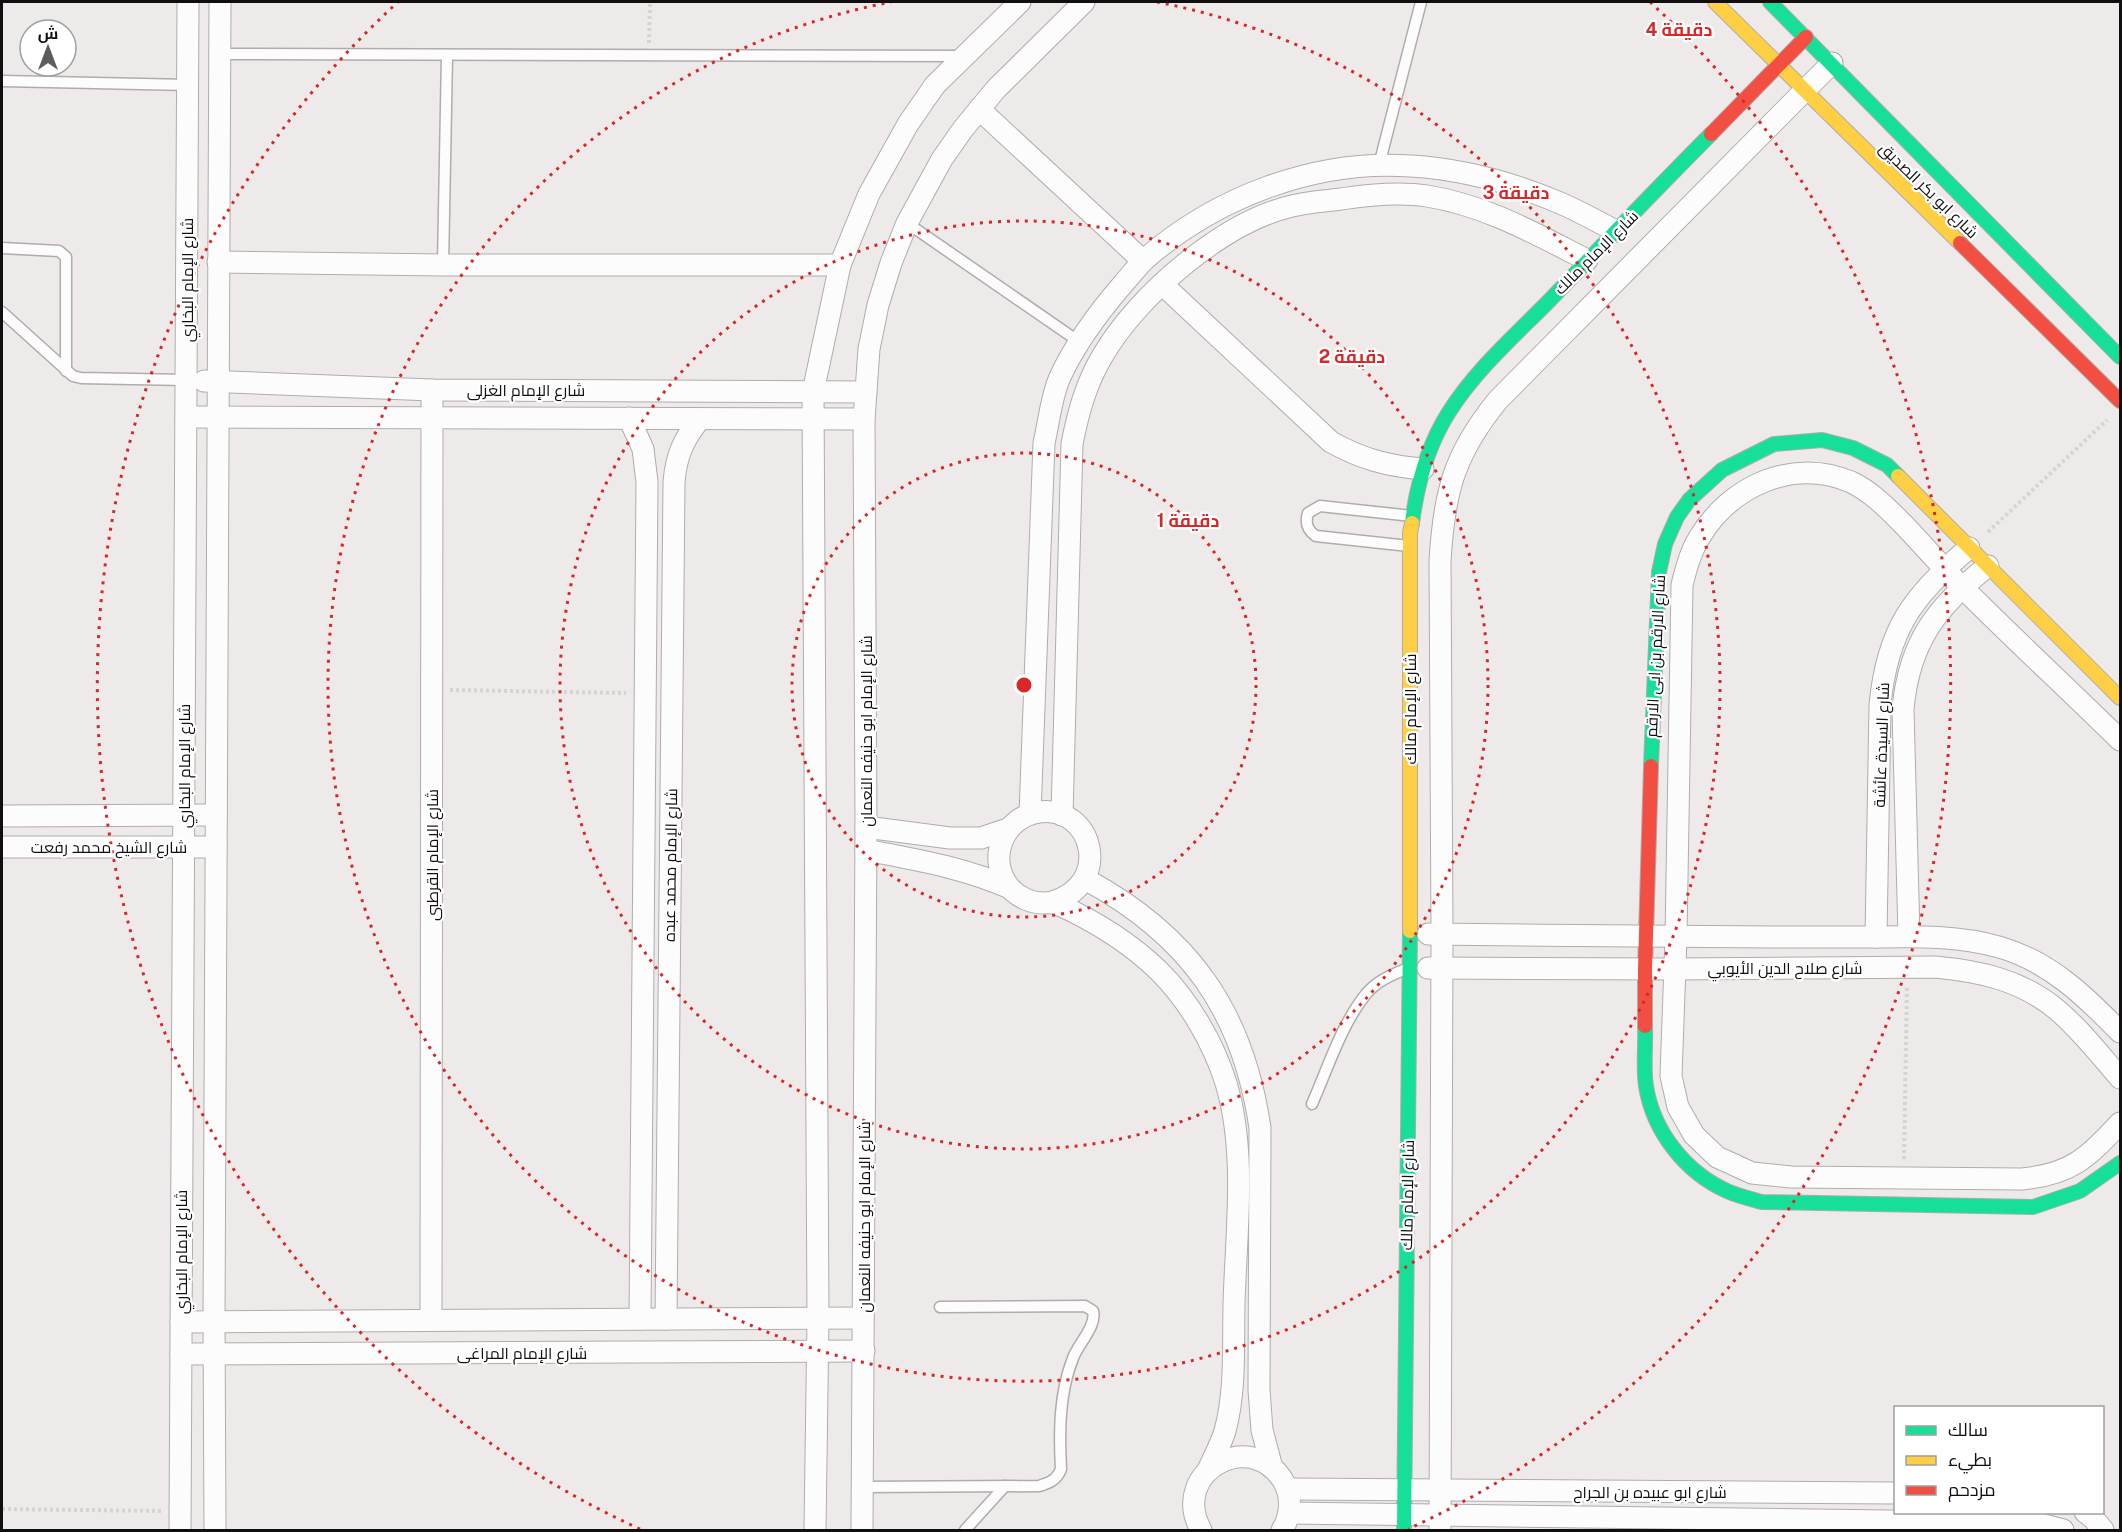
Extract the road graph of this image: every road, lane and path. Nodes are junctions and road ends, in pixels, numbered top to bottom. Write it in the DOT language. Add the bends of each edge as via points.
graph roads {
  1 [pos="188,2"];
  2 [pos="220,2"];
  3 [pos="650,2"];
  4 [pos="1020,2"];
  5 [pos="1084,2"];
  6 [pos="1421,2"];
  7 [pos="1715,2"];
  8 [pos="1770,2"];
  9 [pos="1806,37"];
  10 [pos="219,54"];
  11 [pos="447,55"];
  12 [pos="648,55"];
  13 [pos="963,56"];
  14 [pos="1832,63"];
  15 [pos="1779,65"];
  16 [pos="2,81"];
  17 [pos="188,85"];
  18 [pos="1804,91"];
  19 [pos="979,109"];
  20 [pos="1379,165"];
  21 [pos="907,223"];
  22 [pos="1616,231"];
  23 [pos="2,248"];
  24 [pos="1587,260"];
  25 [pos="1143,261"];
  26 [pos="218,262"];
  27 [pos="443,265"];
  28 [pos="840,265"];
  29 [pos="1162,284"];
  30 [pos="2,312"];
  31 [pos="1078,341"];
  32 [pos="2121,357"];
  33 [pos="66,371"];
  34 [pos="186,380"];
  35 [pos="218,382"];
  36 [pos="432,390"];
  37 [pos="813,392"];
  38 [pos="866,392"];
  39 [pos="2121,401"];
  40 [pos="2112,415"];
  41 [pos="186,417"];
  42 [pos="217,417"];
  43 [pos="432,418"];
  44 [pos="629,418"];
  45 [pos="700,418"];
  46 [pos="814,419"];
  47 [pos="864,419"];
  48 [pos="1423,469"];
  49 [pos="1412,516"];
  50 [pos="1410,546"];
  51 [pos="1970,548"];
  52 [pos="1988,566"];
  53 [pos="1945,568"];
  54 [pos="1962,587"];
  55 [pos="1653,676"];
  56 [pos="1681,676"];
  57 [pos="432,690"];
  58 [pos="645,694"];
  59 [pos="2121,698"];
  60 [pos="2121,740"];
  61 [pos="1030,814"];
  62 [pos="184,815"];
  63 [pos="216,815"];
  64 [pos="1062,815"];
  65 [pos="2,816"];
  66 [pos="866,827"];
  67 [pos="1008,829"];
  68 [pos="216,847"];
  69 [pos="2,848"];
  70 [pos="184,848"];
  71 [pos="866,850"];
  72 [pos="1085,879"];
  73 [pos="1010,888"];
  74 [pos="1052,902"];
  75 [pos="670,933"];
  76 [pos="643,934"];
  77 [pos="1410,934"];
  78 [pos="1442,934"];
  79 [pos="1909,936"];
  80 [pos="1876,937"];
  81 [pos="1646,938"];
  82 [pos="1676,938"];
  83 [pos="1907,967"];
  84 [pos="1409,968"];
  85 [pos="1442,968"];
  86 [pos="1646,969"];
  87 [pos="1674,969"];
  88 [pos="2121,1032"];
  89 [pos="2121,1078"];
  90 [pos="1312,1104"];
  91 [pos="2121,1123"];
  92 [pos="2121,1162"];
  93 [pos="1904,1178"];
  94 [pos="940,1307"];
  95 [pos="818,1318"];
  96 [pos="863,1318"];
  97 [pos="640,1319"];
  98 [pos="666,1319"];
  99 [pos="431,1320"];
  100 [pos="214,1321"];
  101 [pos="181,1322"];
  102 [pos="864,1351"];
  103 [pos="818,1352"];
  104 [pos="181,1354"];
  105 [pos="214,1354"];
  106 [pos="1272,1468"];
  107 [pos="1208,1470"];
  108 [pos="1005,1486"];
  109 [pos="863,1487"];
  110 [pos="1287,1489"];
  111 [pos="1441,1490"];
  112 [pos="1405,1491"];
  113 [pos="1647,1492"];
  114 [pos="1676,1492"];
  115 [pos="1891,1493"];
  116 [pos="2,1509"];
  117 [pos="2087,1514"];
  118 [pos="180,1521"];
  119 [pos="1197,1521"];
  120 [pos="1285,1522"];
  121 [pos="1404,1523"];
  122 [pos="1440,1523"];
  123 [pos="1647,1524"];
  124 [pos="1676,1524"];
  125 [pos="1887,1526"];
  126 [pos="215,1530"];
  127 [pos="815,1530"];
  128 [pos="862,1530"];
  129 [pos="965,1530"];
  130 [pos="1182,1530"];
  131 [pos="2063,1530"];
  132 [pos="2103,1530"];
  1 -- 17 [label="street, شارع الإمام البخاري"];
  2 -- 10 [label="street, شارع الإمام البخاري"];
  3 -- 12 [label="path"];
  4 -- 13 [label="street"];
  5 -- 19 [label="street, شارع الإمام ابو حنيفه النعمان"];
  6 -- 20 [label="lane"];
  7 -- 15 [label="street, شارع ابو بكر الصديق"];
  8 -- 9 [label="street, شارع ابو بكر الصديق"];
  9 -- 14 [label="street, شارع ابو بكر الصديق"];
  9 -- 15 [label="street, شارع الإمام مالك"];
  10 -- 11 [label="lane"];
  10 -- 26 [label="street, شارع الإمام البخاري"];
  11 -- 12 [label="lane"];
  11 -- 27 [label="lane"];
  12 -- 13 [label="lane"];
  13 -- 28 [label="street" via="935,85 908,124 869,194"];
  14 -- 18 [label="street, شارع الإمام مالك"];
  14 -- 32 [label="street, شارع ابو بكر الصديق"];
  15 -- 18 [label="street, شارع ابو بكر الصديق"];
  15 -- 22 [label="street, شارع الإمام مالك"];
  16 -- 17 [label="lane"];
  17 -- 34 [label="street, شارع الإمام البخاري"];
  18 -- 39 [label="street, شارع ابو بكر الصديق"];
  18 -- 78 [label="street, شارع الإمام مالك" via="1498,400 1464,448 1445,503 1440,561"];
  19 -- 21 [label="street, شارع الإمام ابو حنيفه النعمان" via="942,159"];
  19 -- 25 [label="street"];
  20 -- 22 [label="street" via="1443,169 1506,183 1561,203"];
  20 -- 25 [label="street" via="1328,170 1286,180 1240,198 1185,230"];
  21 -- 31 [label="lane"];
  21 -- 38 [label="street, شارع الإمام ابو حنيفه النعمان" via="878,305 869,348"];
  22 -- 24 [label="street, شارع الإمام مالك"];
  23 -- 33 [label="lane" via="59,252 66,257"];
  24 -- 29 [label="street" via="1519,225 1468,205 1425,196 1363,196 1291,206 1244,224"];
  24 -- 48 [label="street, شارع الإمام مالك" via="1476,376 1449,412"];
  25 -- 31 [label="street"];
  26 -- 27 [label="street"];
  26 -- 35 [label="street, شارع الإمام البخاري"];
  27 -- 28 [label="street"];
  28 -- 37 [label="street"];
  29 -- 48 [label="street" via="1331,442 1375,462"];
  29 -- 64 [label="street" via="1139,305 1102,356 1078,413 1072,444"];
  30 -- 33 [label="lane"];
  31 -- 61 [label="street" via="1059,379 1044,443"];
  33 -- 34 [label="lane" via="81,378"];
  34 -- 35 [label="street, شارع الإمام الغزلى"];
  34 -- 41 [label="street, شارع الإمام البخاري"];
  35 -- 36 [label="street, شارع الإمام الغزلى"];
  35 -- 42 [label="street, شارع الإمام البخاري"];
  36 -- 37 [label="street, شارع الإمام الغزلى"];
  36 -- 43 [label="street, شارع الإمام القرطبى"];
  37 -- 38 [label="street, شارع الإمام الغزلى"];
  37 -- 46 [label="street"];
  38 -- 47 [label="street, شارع الإمام ابو حنيفه النعمان"];
  40 -- 51 [label="path"];
  41 -- 42 [label="street, شارع الإمام الغزلى"];
  41 -- 62 [label="street, شارع الإمام البخاري"];
  42 -- 43 [label="street, شارع الإمام الغزلى"];
  42 -- 63 [label="street, شارع الإمام البخاري"];
  43 -- 44 [label="street, شارع الإمام الغزلى"];
  43 -- 57 [label="street, شارع الإمام القرطبى"];
  44 -- 45 [label="street, شارع الإمام الغزلى"];
  44 -- 58 [label="street, شارع الإمام محمد عبده" via="646,465"];
  45 -- 46 [label="street, شارع الإمام الغزلى"];
  45 -- 75 [label="street, شارع الإمام محمد عبده" via="680,448 674,482"];
  46 -- 47 [label="street, شارع الإمام الغزلى"];
  46 -- 95 [label="street"];
  47 -- 66 [label="street, شارع الإمام ابو حنيفه النعمان"];
  48 -- 49 [label="street, شارع الإمام مالك"];
  49 -- 50 [label="street, شارع الإمام مالك"];
  49 -- 50 [label="lane" via="1320,506 1308,513 1306,519 1310,532 1316,536"];
  50 -- 77 [label="street, شارع الإمام مالك"];
  51 -- 52 [label="street, شارع الارقم بن ابى الارقم"];
  51 -- 53 [label="street, شارع السيدة عائشة"];
  51 -- 55 [label="street, شارع الارقم بن ابى الارقم" via="1887,465 1853,448 1822,440 1774,444 1722,470 1689,500 1677,517 1665,544 1659,572"];
  52 -- 54 [label="street, شارع السيدة عائشة"];
  52 -- 59 [label="street, شارع الارقم بن ابى الارقم"];
  53 -- 54 [label="street, شارع الارقم بن ابى الارقم"];
  53 -- 56 [label="street, شارع الارقم بن ابى الارقم" via="1877,498 1851,483 1822,474 1792,474 1762,481 1736,496 1715,518 1688,561 1682,585"];
  53 -- 80 [label="street, شارع السيدة عائشة" via="1907,614 1889,654 1883,680"];
  54 -- 60 [label="street, شارع الارقم بن ابى الارقم"];
  54 -- 79 [label="street, شارع السيدة عائشة" via="1921,639 1905,685"];
  55 -- 56 [label="street"];
  55 -- 81 [label="street, شارع الارقم بن ابى الارقم"];
  56 -- 82 [label="street, شارع الارقم بن ابى الارقم"];
  57 -- 58 [label="path"];
  57 -- 99 [label="street, شارع الإمام القرطبى"];
  58 -- 76 [label="street, شارع الإمام محمد عبده"];
  61 -- 64 [label="street"];
  61 -- 67 [label="street"];
  62 -- 63 [label="street, شارع الشيخ محمد رفعت"];
  62 -- 65 [label="street, شارع الشيخ محمد رفعت"];
  62 -- 70 [label="street, شارع الإمام البخاري"];
  63 -- 68 [label="street, شارع الإمام البخاري"];
  64 -- 72 [label="street" via="1082,830 1088,842 1089,867"];
  66 -- 67 [label="street" via="950,838 981,837"];
  66 -- 71 [label="street, شارع الإمام ابو حنيفه النعمان"];
  67 -- 73 [label="street" via="999,859"];
  68 -- 70 [label="street, شارع الشيخ محمد رفعت"];
  68 -- 100 [label="street, شارع الإمام البخاري"];
  69 -- 70 [label="street, شارع الشيخ محمد رفعت"];
  70 -- 101 [label="street, شارع الإمام البخاري"];
  71 -- 73 [label="street" via="952,866"];
  71 -- 96 [label="street, شارع الإمام ابو حنيفه النعمان"];
  72 -- 74 [label="street" via="1071,894"];
  72 -- 106 [label="street" via="1139,912 1186,955 1222,1007 1248,1066 1260,1128 1259,1390 1262,1430"];
  73 -- 74 [label="street" via="1029,900"];
  74 -- 107 [label="street" via="1110,931 1160,972 1199,1024 1226,1082 1233,1113 1238,1181 1232,1390 1225,1431"];
  75 -- 76 [label="street"];
  75 -- 98 [label="street, شارع الإمام محمد عبده"];
  76 -- 97 [label="street, شارع الإمام محمد عبده"];
  77 -- 78 [label="street, شارع صلاح الدين الأيوبي"];
  77 -- 84 [label="street, شارع الإمام مالك"];
  78 -- 81 [label="street, شارع صلاح الدين الأيوبي"];
  78 -- 85 [label="street, شارع الإمام مالك"];
  79 -- 80 [label="street, شارع صلاح الدين الأيوبي"];
  79 -- 88 [label="street, شارع صلاح الدين الأيوبي" via="2001,947 2033,961 2091,1001"];
  80 -- 82 [label="street, شارع صلاح الدين الأيوبي"];
  81 -- 82 [label="street, شارع صلاح الدين الأيوبي"];
  81 -- 86 [label="street, شارع الارقم بن ابى الارقم"];
  82 -- 87 [label="street, شارع الارقم بن ابى الارقم"];
  83 -- 87 [label="street, شارع صلاح الدين الأيوبي"];
  83 -- 89 [label="street, شارع صلاح الدين الأيوبي" via="1962,969 2012,982 2057,1010"];
  83 -- 93 [label="path"];
  84 -- 85 [label="street, شارع صلاح الدين الأيوبي"];
  84 -- 90 [label="lane" via="1386,977 1367,993 1338,1042"];
  84 -- 112 [label="street, شارع الإمام مالك"];
  85 -- 86 [label="street, شارع صلاح الدين الأيوبي"];
  85 -- 111 [label="street, شارع الإمام مالك"];
  86 -- 87 [label="street, شارع صلاح الدين الأيوبي"];
  86 -- 92 [label="street, شارع الارقم بن ابى الارقم" via="1646,1085 1655,1119 1672,1149 1705,1179 1728,1192 1762,1202 2033,1207 2065,1199 2094,1184"];
  87 -- 93 [label="street, شارع الارقم بن ابى الارقم" via="1671,1076 1678,1107 1694,1135 1718,1157 1752,1173"];
  91 -- 93 [label="street, شارع الارقم بن ابى الارقم" via="2072,1167 2046,1177"];
  94 -- 108 [label="lane" via="1085,1306 1093,1311 1094,1321 1073,1358 1063,1397 1059,1475 1039,1486"];
  95 -- 96 [label="street, شارع الإمام المراغى"];
  95 -- 98 [label="street, شارع الإمام المراغى"];
  95 -- 103 [label="street"];
  96 -- 102 [label="street, شارع الإمام ابو حنيفه النعمان"];
  97 -- 98 [label="street, شارع الإمام المراغى"];
  97 -- 99 [label="street, شارع الإمام المراغى"];
  99 -- 100 [label="street, شارع الإمام المراغى"];
  100 -- 101 [label="street, شارع الإمام المراغى"];
  100 -- 105 [label="street, شارع الإمام البخاري"];
  101 -- 104 [label="street, شارع الإمام البخاري"];
  102 -- 103 [label="street, شارع الإمام المراغى"];
  102 -- 109 [label="street, شارع الإمام ابو حنيفه النعمان"];
  103 -- 105 [label="street, شارع الإمام المراغى"];
  103 -- 127 [label="street"];
  104 -- 105 [label="street, شارع الإمام المراغى"];
  104 -- 118 [label="street, شارع الإمام البخاري"];
  105 -- 126 [label="street, شارع الإمام البخاري"];
  106 -- 107 [label="street" via="1240,1457"];
  106 -- 110 [label="street"];
  107 -- 119 [label="street" via="1196,1489"];
  108 -- 109 [label="lane"];
  108 -- 129 [label="lane"];
  109 -- 128 [label="street, شارع الإمام ابو حنيفه النعمان"];
  110 -- 112 [label="street, شارع ابو عبيده بن الجراح"];
  110 -- 120 [label="street"];
  111 -- 112 [label="street, شارع ابو عبيده بن الجراح"];
  111 -- 113 [label="street, شارع ابو عبيده بن الجراح"];
  111 -- 122 [label="street, شارع الإمام مالك"];
  112 -- 121 [label="street, شارع الإمام مالك"];
  113 -- 114 [label="street, شارع ابو عبيده بن الجراح"];
  113 -- 123 [label="street"];
  114 -- 115 [label="street, شارع ابو عبيده بن الجراح"];
  114 -- 124 [label="street"];
  115 -- 125 [label="street"];
  116 -- 118 [label="path"];
  117 -- 132 [label="street"];
  119 -- 130 [label="street"];
  120 -- 121 [label="street, شارع ابو عبيده بن الجراح"];
  121 -- 122 [label="street, شارع ابو عبيده بن الجراح"];
  122 -- 123 [label="street, شارع ابو عبيده بن الجراح"];
  123 -- 124 [label="street, شارع ابو عبيده بن الجراح"];
  124 -- 125 [label="street, شارع ابو عبيده بن الجراح"];
  125 -- 131 [label="street, شارع ابو عبيده بن الجراح" via="2036,1523"];
}
